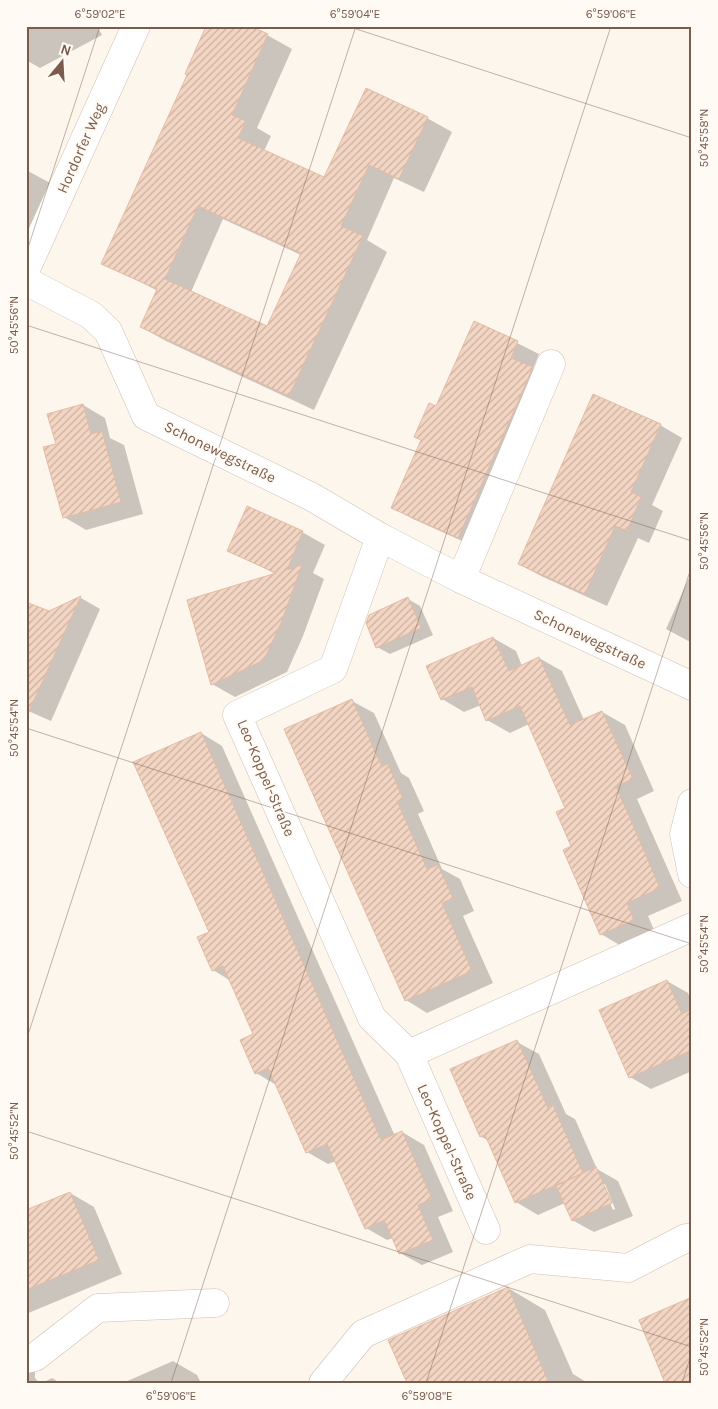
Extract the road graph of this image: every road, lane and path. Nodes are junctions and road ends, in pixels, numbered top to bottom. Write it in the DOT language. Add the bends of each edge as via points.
graph roads {
  1 [pos="136,26"];
  2 [pos="26,269"];
  3 [pos="26,281"];
  4 [pos="551,364"];
  5 [pos="380,537"];
  6 [pos="461,579"];
  7 [pos="692,686"];
  8 [pos="692,803"];
  9 [pos="692,874"];
  10 [pos="692,927"];
  11 [pos="409,1054"];
  12 [pos="486,1230"];
  13 [pos="692,1238"];
  14 [pos="215,1303"];
  15 [pos="26,1360"];
  16 [pos="323,1383"];
  1 -- 2 [label="street, Hordorfer Weg"];
  3 -- 5 [label="street, Schonewegstraße" via="91,315 108,331 146,416 312,497"];
  4 -- 6 [label="street"];
  5 -- 6 [label="street, Schonewegstraße"];
  5 -- 11 [label="street, Leo-Koppel-Straße" via="333,669 237,715 372,1018"];
  6 -- 7 [label="street, Schonewegstraße"];
  8 -- 9 [label="street" via="684,834"];
  10 -- 11 [label="street"];
  11 -- 12 [label="street, Leo-Koppel-Straße"];
  13 -- 16 [label="street" via="686,1238 628,1268 530,1259 363,1334"];
  14 -- 15 [label="street" via="98,1308 35,1357"];
}
